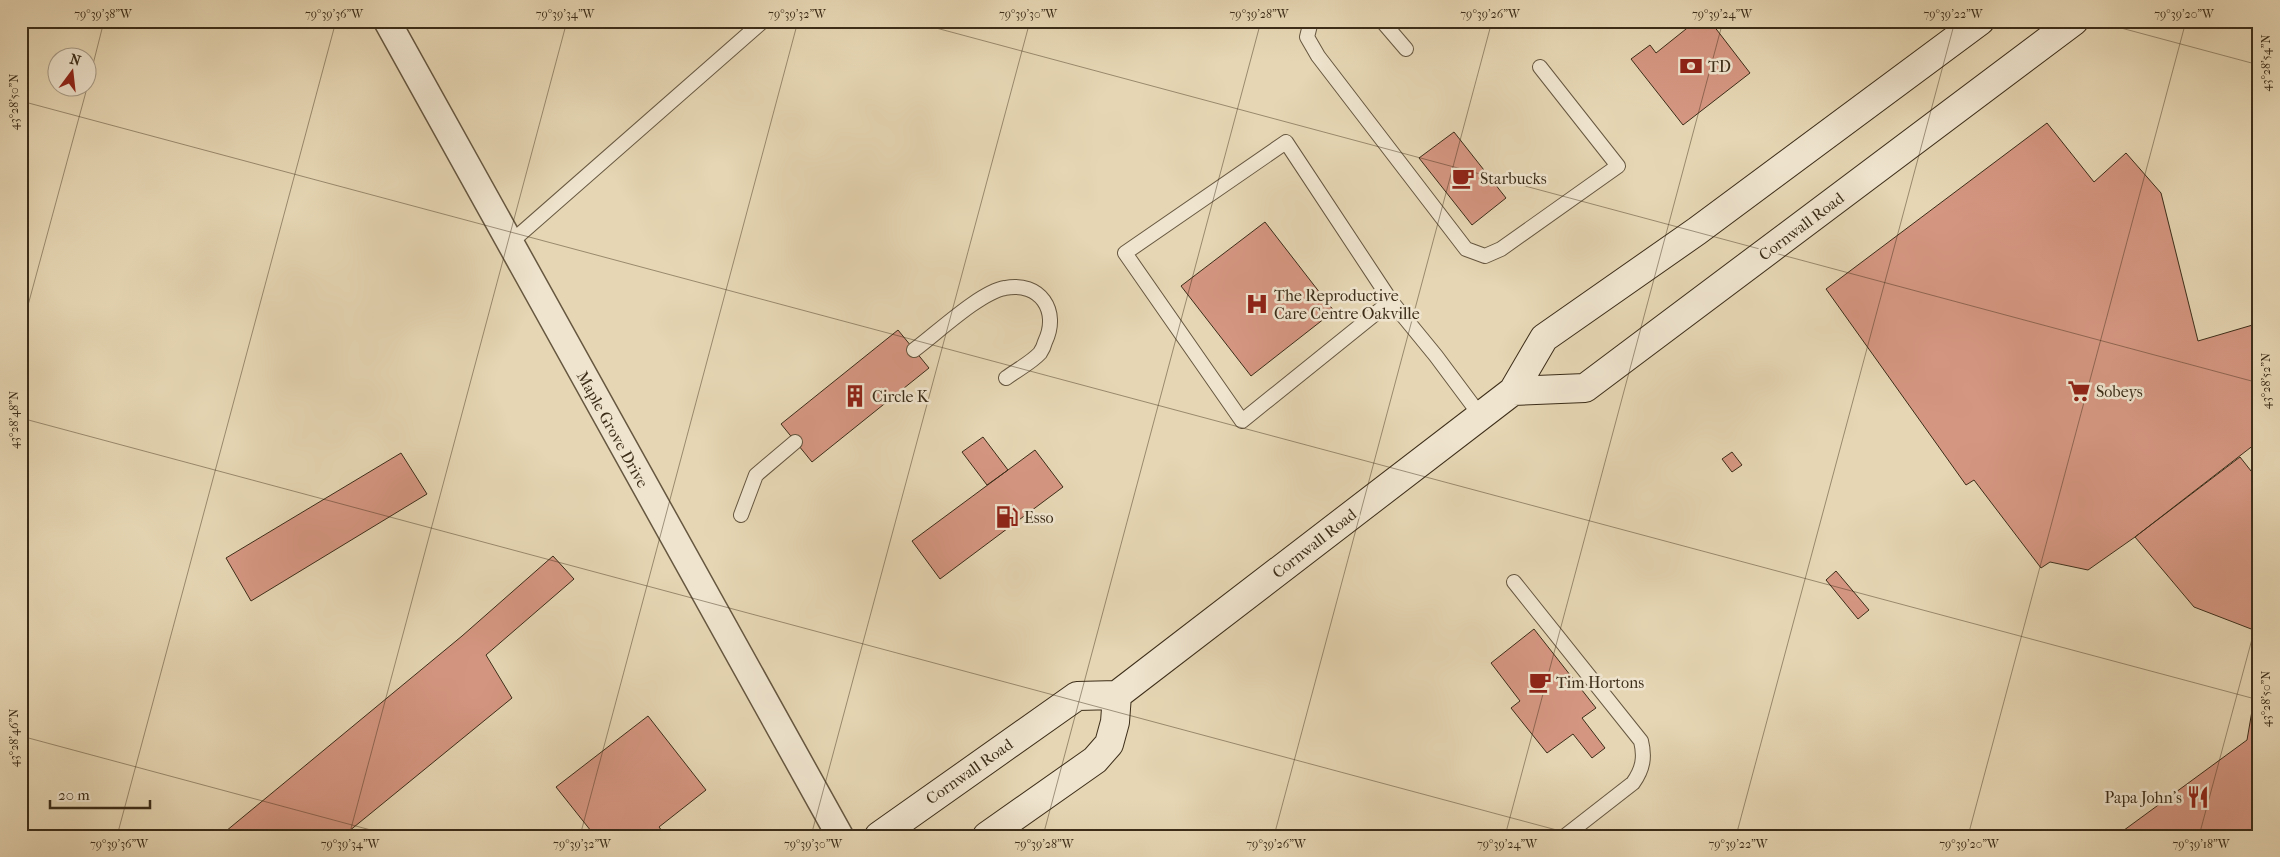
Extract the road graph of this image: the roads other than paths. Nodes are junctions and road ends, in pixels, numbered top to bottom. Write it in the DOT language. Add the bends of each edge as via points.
graph roads {
  1 [pos="387,21"];
  2 [pos="763,21"];
  3 [pos="1311,21"];
  4 [pos="1382,21"];
  5 [pos="1980,21"];
  6 [pos="2074,21"];
  7 [pos="1406,50"];
  8 [pos="1540,67"];
  9 [pos="510,244"];
  10 [pos="1391,301"];
  11 [pos="914,350"];
  12 [pos="1006,378"];
  13 [pos="1512,392"];
  14 [pos="1480,415"];
  15 [pos="795,442"];
  16 [pos="741,515"];
  17 [pos="1514,582"];
  18 [pos="1117,695"];
  19 [pos="840,836"];
  20 [pos="879,836"];
  21 [pos="987,836"];
  22 [pos="1565,836"];
  1 -- 9 [label="street, Maple Grove Drive"];
  2 -- 9 [label="lane"];
  3 -- 8 [label="lane" via="1307,37 1318,56 1466,249 1485,256 1501,249 1618,166"];
  4 -- 7 [label="lane"];
  5 -- 13 [label="main road, Cornwall Road" via="1698,231 1544,338"];
  6 -- 13 [label="main road, Cornwall Road" via="1584,388"];
  9 -- 19 [label="street, Maple Grove Drive"];
  10 -- 10 [label="lane" via="1286,142 1125,253 1242,421"];
  10 -- 14 [label="lane"];
  11 -- 12 [label="lane" via="987,294 1005,288 1025,289 1041,297 1051,314 1049,333 1040,352"];
  13 -- 14 [label="main road, Cornwall Road"];
  14 -- 18 [label="main road, Cornwall Road"];
  15 -- 16 [label="lane" via="756,475"];
  17 -- 22 [label="lane" via="1641,741 1645,754 1633,783"];
  18 -- 20 [label="main road, Cornwall Road" via="1077,696"];
  18 -- 21 [label="main road" via="1116,722 1109,744 1095,760"];
}
